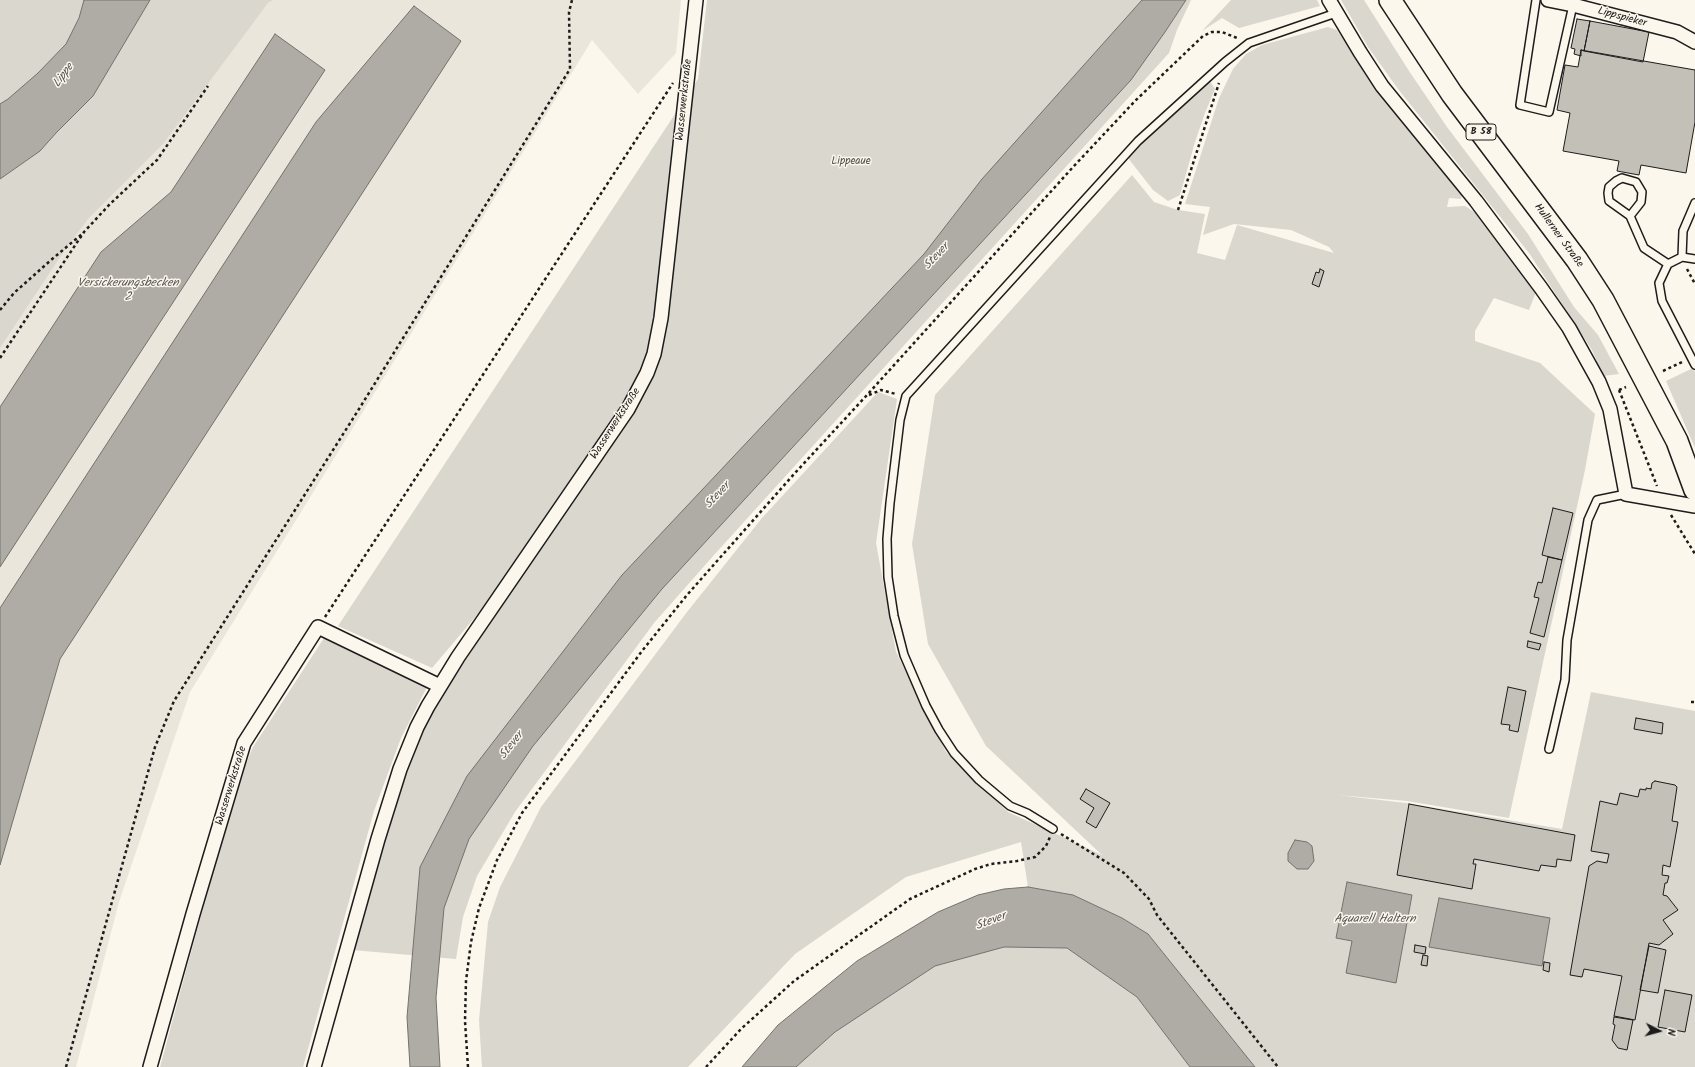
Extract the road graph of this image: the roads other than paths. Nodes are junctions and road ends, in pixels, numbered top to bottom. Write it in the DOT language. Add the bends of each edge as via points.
graph roads {
  1 [pos="696,0"];
  2 [pos="1329,0"];
  3 [pos="1390,0"];
  4 [pos="1536,0"];
  5 [pos="1548,0"];
  6 [pos="1573,4"];
  7 [pos="1336,13"];
  8 [pos="1695,42"];
  9 [pos="1695,202"];
  10 [pos="1630,216"];
  11 [pos="1682,257"];
  12 [pos="1695,259"];
  13 [pos="1668,264"];
  14 [pos="1695,364"];
  15 [pos="1695,490"];
  16 [pos="1626,494"];
  17 [pos="1695,506"];
  18 [pos="440,686"];
  19 [pos="1549,749"];
  20 [pos="1053,828"];
  21 [pos="150,1067"];
  22 [pos="314,1067"];
  1 -- 18 [label="street, Wasserwerkstraße" via="661,318 654,354 647,373 628,409"];
  2 -- 7 [label="street"];
  3 -- 15 [label="main road, Hullerner Straße / B 58" via="1452,94 1577,260 1603,300 1677,441"];
  4 -- 6 [label="lane" via="1520,105 1549,112"];
  5 -- 6 [label="street, Lippspieker"];
  6 -- 8 [label="street, Lippspieker" via="1677,32"];
  7 -- 16 [label="street" via="1382,86 1476,201 1569,328 1599,382 1610,408"];
  7 -- 20 [label="lane" via="1249,43 1225,62 1138,141 906,396 900,420 887,539 888,577 894,616 904,654 926,706 954,753 979,780 1010,806"];
  9 -- 11 [label="lane" via="1683,231"];
  10 -- 10 [label="lane" via="1641,202 1642,192 1636,182 1622,178 1609,187 1609,201"];
  10 -- 13 [label="lane" via="1644,248"];
  11 -- 12 [label="lane"];
  11 -- 13 [label="lane"];
  13 -- 14 [label="lane" via="1660,284 1662,301"];
  16 -- 17 [label="street"];
  16 -- 19 [label="lane" via="1597,500 1588,520 1567,640 1564,687"];
  18 -- 21 [label="street, Wasserwerkstraße" via="318,627 244,743"];
  18 -- 22 [label="street, Wasserwerkstraße" via="417,727 400,769"];
}
